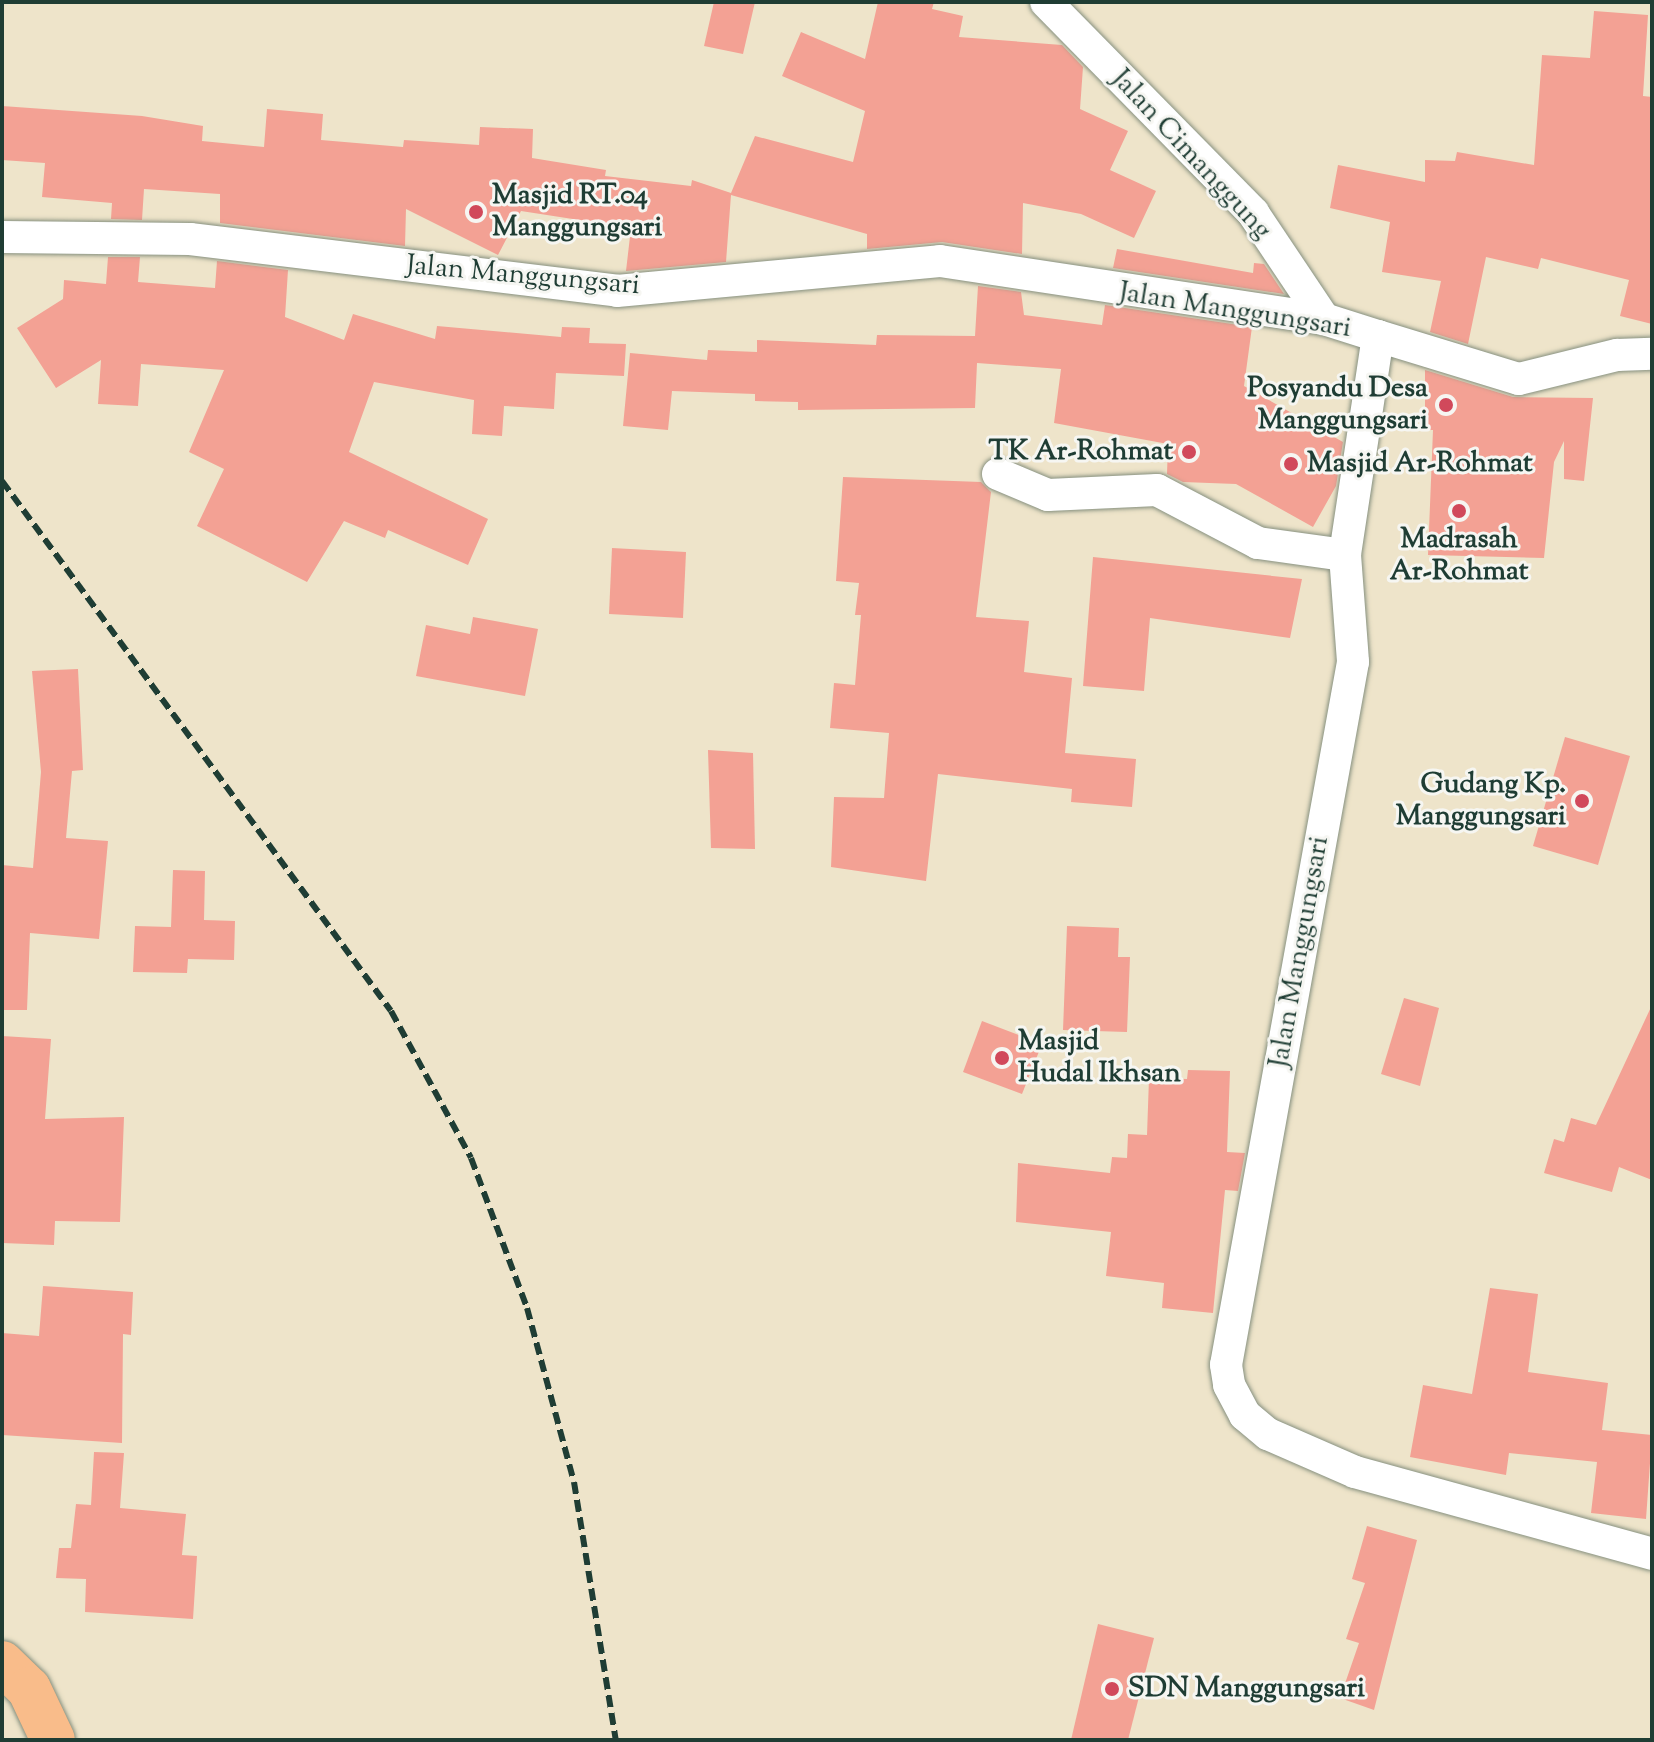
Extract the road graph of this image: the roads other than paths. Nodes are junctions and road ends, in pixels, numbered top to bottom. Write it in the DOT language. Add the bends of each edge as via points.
graph roads {
  1 [pos="1046,2"];
  2 [pos="2,237"];
  3 [pos="1324,319"];
  4 [pos="1378,336"];
  5 [pos="1652,354"];
  6 [pos="998,474"];
  7 [pos="1345,555"];
  8 [pos="1652,1554"];
  9 [pos="2,1663"];
  10 [pos="53,1740"];
  1 -- 3 [label="street, Jalan Cimanggung" via="1253,213"];
  2 -- 3 [label="street, Jalan Manggungsari" via="190,239 617,291 940,261"];
  3 -- 4 [label="street, Jalan Manggungsari"];
  4 -- 5 [label="street" via="1519,379 1617,355"];
  4 -- 7 [label="street, Jalan Manggungsari"];
  6 -- 7 [label="street" via="1048,495 1157,490 1258,543"];
  7 -- 8 [label="street, Jalan Manggungsari" via="1353,662 1226,1365 1229,1385 1245,1415 1268,1434 1355,1472"];
  9 -- 10 [label="highway" via="29,1689"];
}
